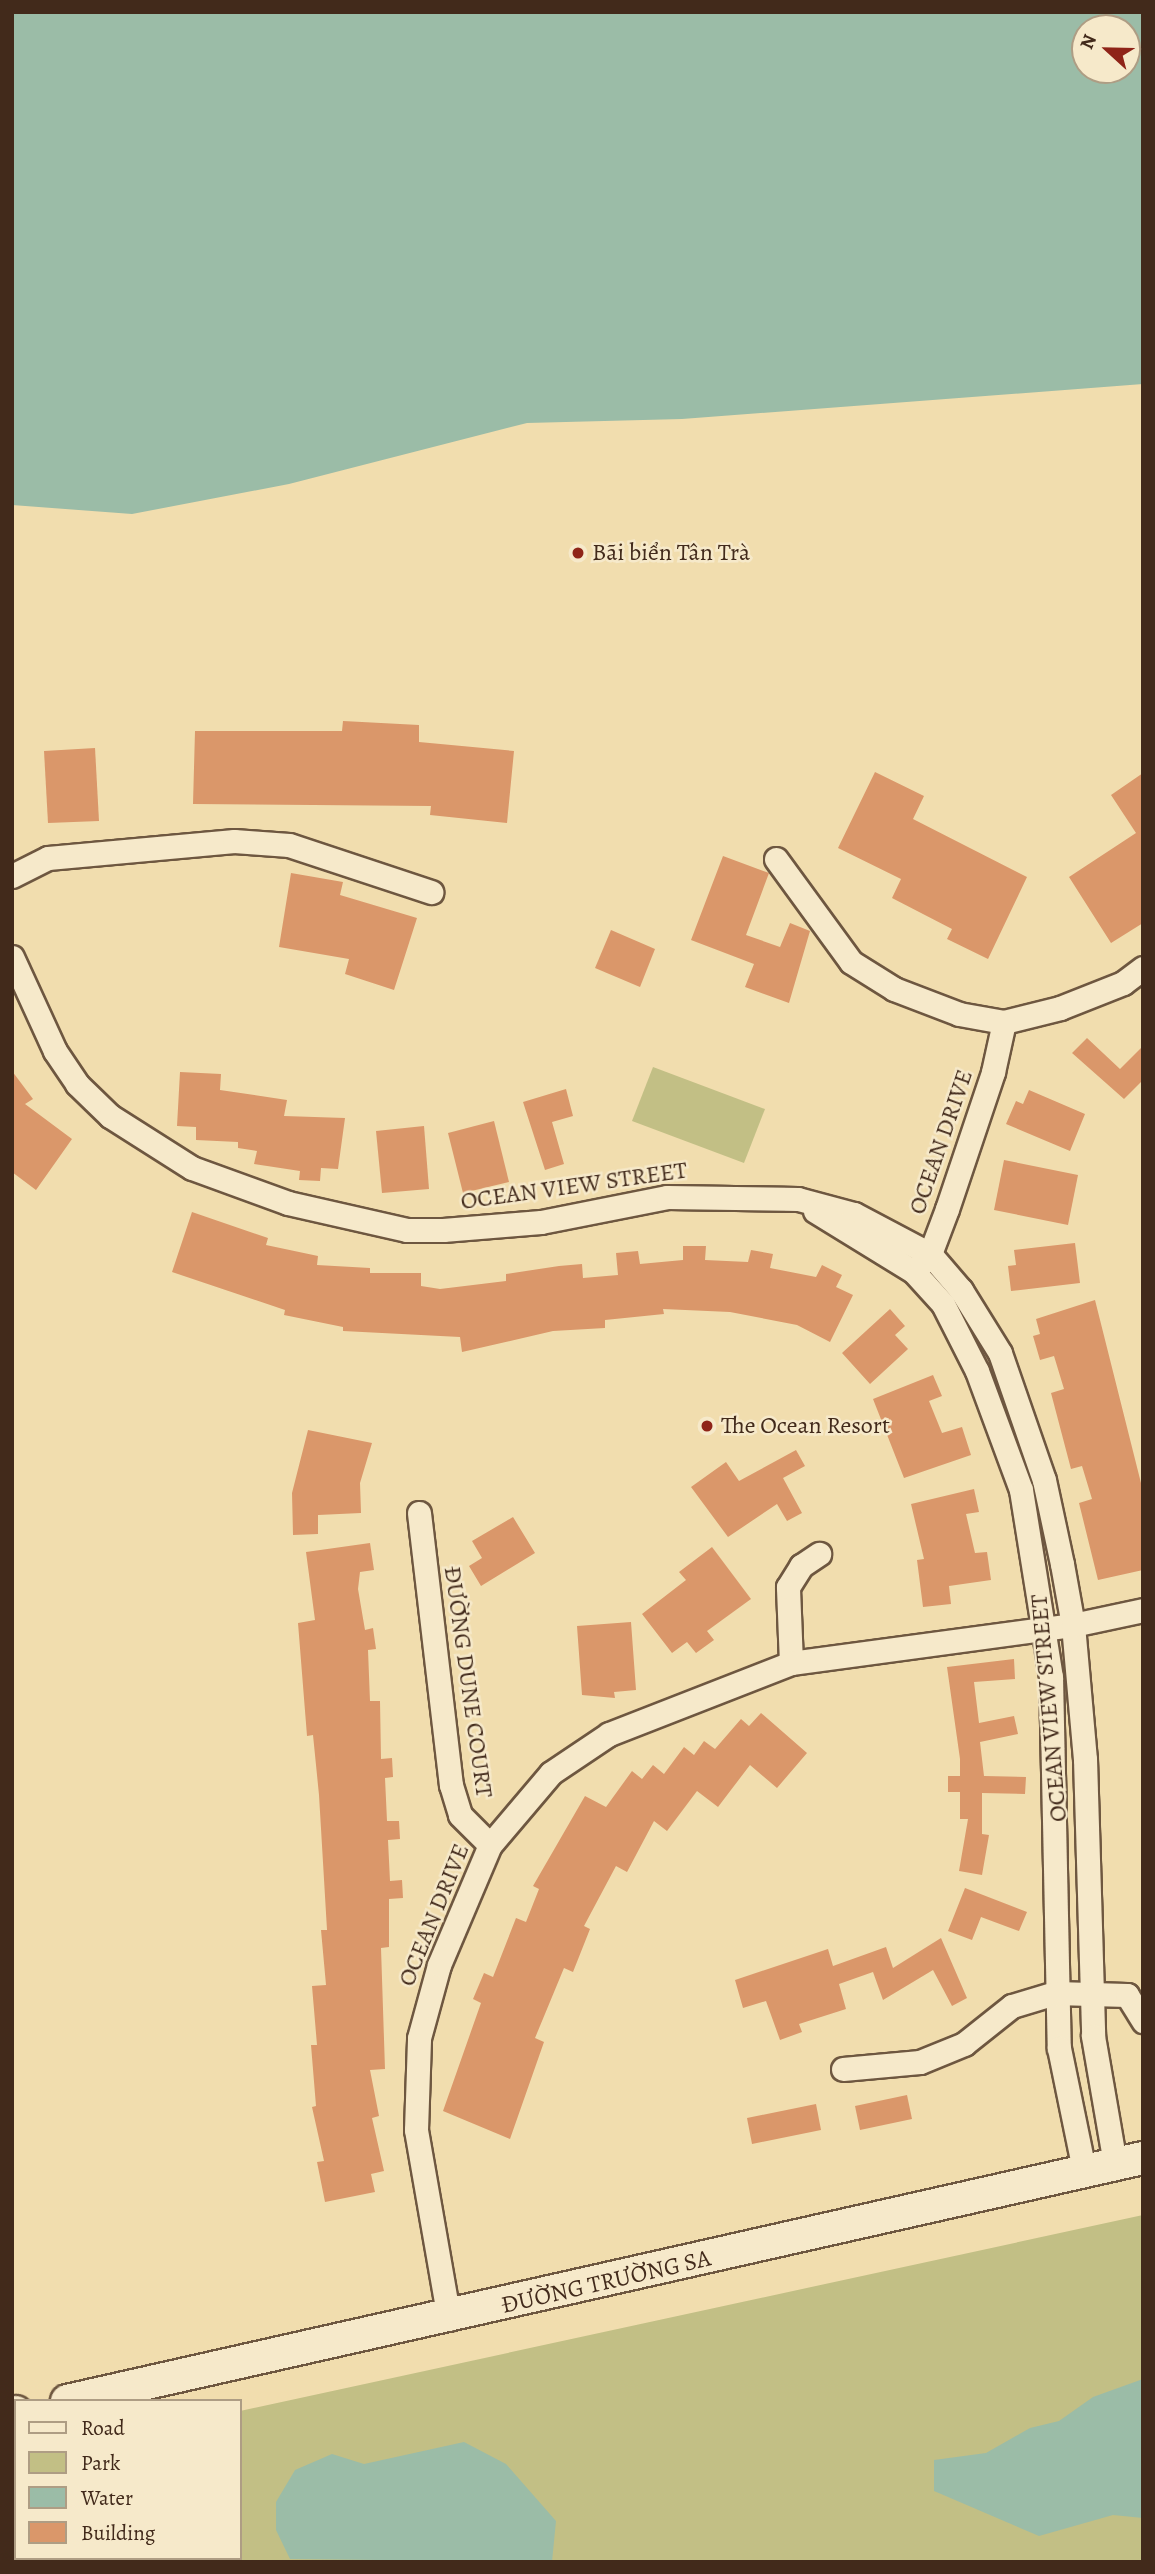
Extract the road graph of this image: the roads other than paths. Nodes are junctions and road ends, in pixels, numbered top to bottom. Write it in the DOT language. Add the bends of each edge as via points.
graph roads {
  1 [pos="776,859"];
  2 [pos="12,876"];
  3 [pos="431,892"];
  4 [pos="12,957"];
  5 [pos="1143,968"];
  6 [pos="1004,1022"];
  7 [pos="798,1199"];
  8 [pos="930,1254"];
  9 [pos="914,1272"];
  10 [pos="419,1513"];
  11 [pos="820,1554"];
  12 [pos="1143,1610"];
  13 [pos="1073,1625"];
  14 [pos="1046,1629"];
  15 [pos="791,1663"];
  16 [pos="490,1845"];
  17 [pos="1090,1991"];
  18 [pos="1055,1993"];
  19 [pos="1143,2021"];
  20 [pos="843,2069"];
  21 [pos="1114,2164"];
  22 [pos="449,2319"];
  23 [pos="76,2399"];
  1 -- 6 [label="street" via="851,962 894,989 959,1014"];
  2 -- 3 [label="street" via="48,859 234,841 289,845"];
  4 -- 7 [label="street, OCEAN VIEW STREET" via="55,1051 77,1084 110,1116 169,1156 288,1203 407,1230 431,1230 541,1222 667,1197"];
  5 -- 6 [label="street" via="1123,983 1060,1008"];
  6 -- 8 [label="street, OCEAN DRIVE" via="993,1072"];
  7 -- 8 [label="street, OCEAN VIEW STREET" via="854,1214"];
  7 -- 9 [label="street, OCEAN VIEW STREET"];
  8 -- 9 [label="street, OCEAN DRIVE"];
  8 -- 13 [label="street, OCEAN VIEW STREET" via="961,1290 1000,1353 1044,1480"];
  9 -- 14 [label="street, OCEAN VIEW STREET" via="954,1322 995,1416 1021,1490"];
  10 -- 16 [label="street, ĐƯỜNG DUNE COURT" via="451,1785 460,1815"];
  11 -- 15 [label="street" via="801,1566 788,1587"];
  12 -- 13 [label="street, OCEAN DRIVE"];
  13 -- 14 [label="street, OCEAN DRIVE"];
  13 -- 17 [label="street, OCEAN VIEW STREET" via="1085,1759"];
  14 -- 15 [label="street, OCEAN DRIVE"];
  14 -- 18 [label="street, OCEAN VIEW STREET" via="1054,1763"];
  15 -- 16 [label="street, OCEAN DRIVE" via="648,1716 578,1752 551,1773"];
  16 -- 22 [label="street, OCEAN DRIVE" via="439,1965 415,2063 416,2130"];
  17 -- 18 [label="street"];
  17 -- 19 [label="street" via="1127,1995"];
  17 -- 21 [label="street, OCEAN VIEW STREET"];
  18 -- 20 [label="street" via="1012,2006 964,2043 920,2062"];
  18 -- 21 [label="street, OCEAN VIEW STREET" via="1059,2048"];
  21 -- 22 [label="main road, ĐƯỜNG TRƯỜNG SA"];
  22 -- 23 [label="main road, ĐƯỜNG TRƯỜNG SA"];
}
